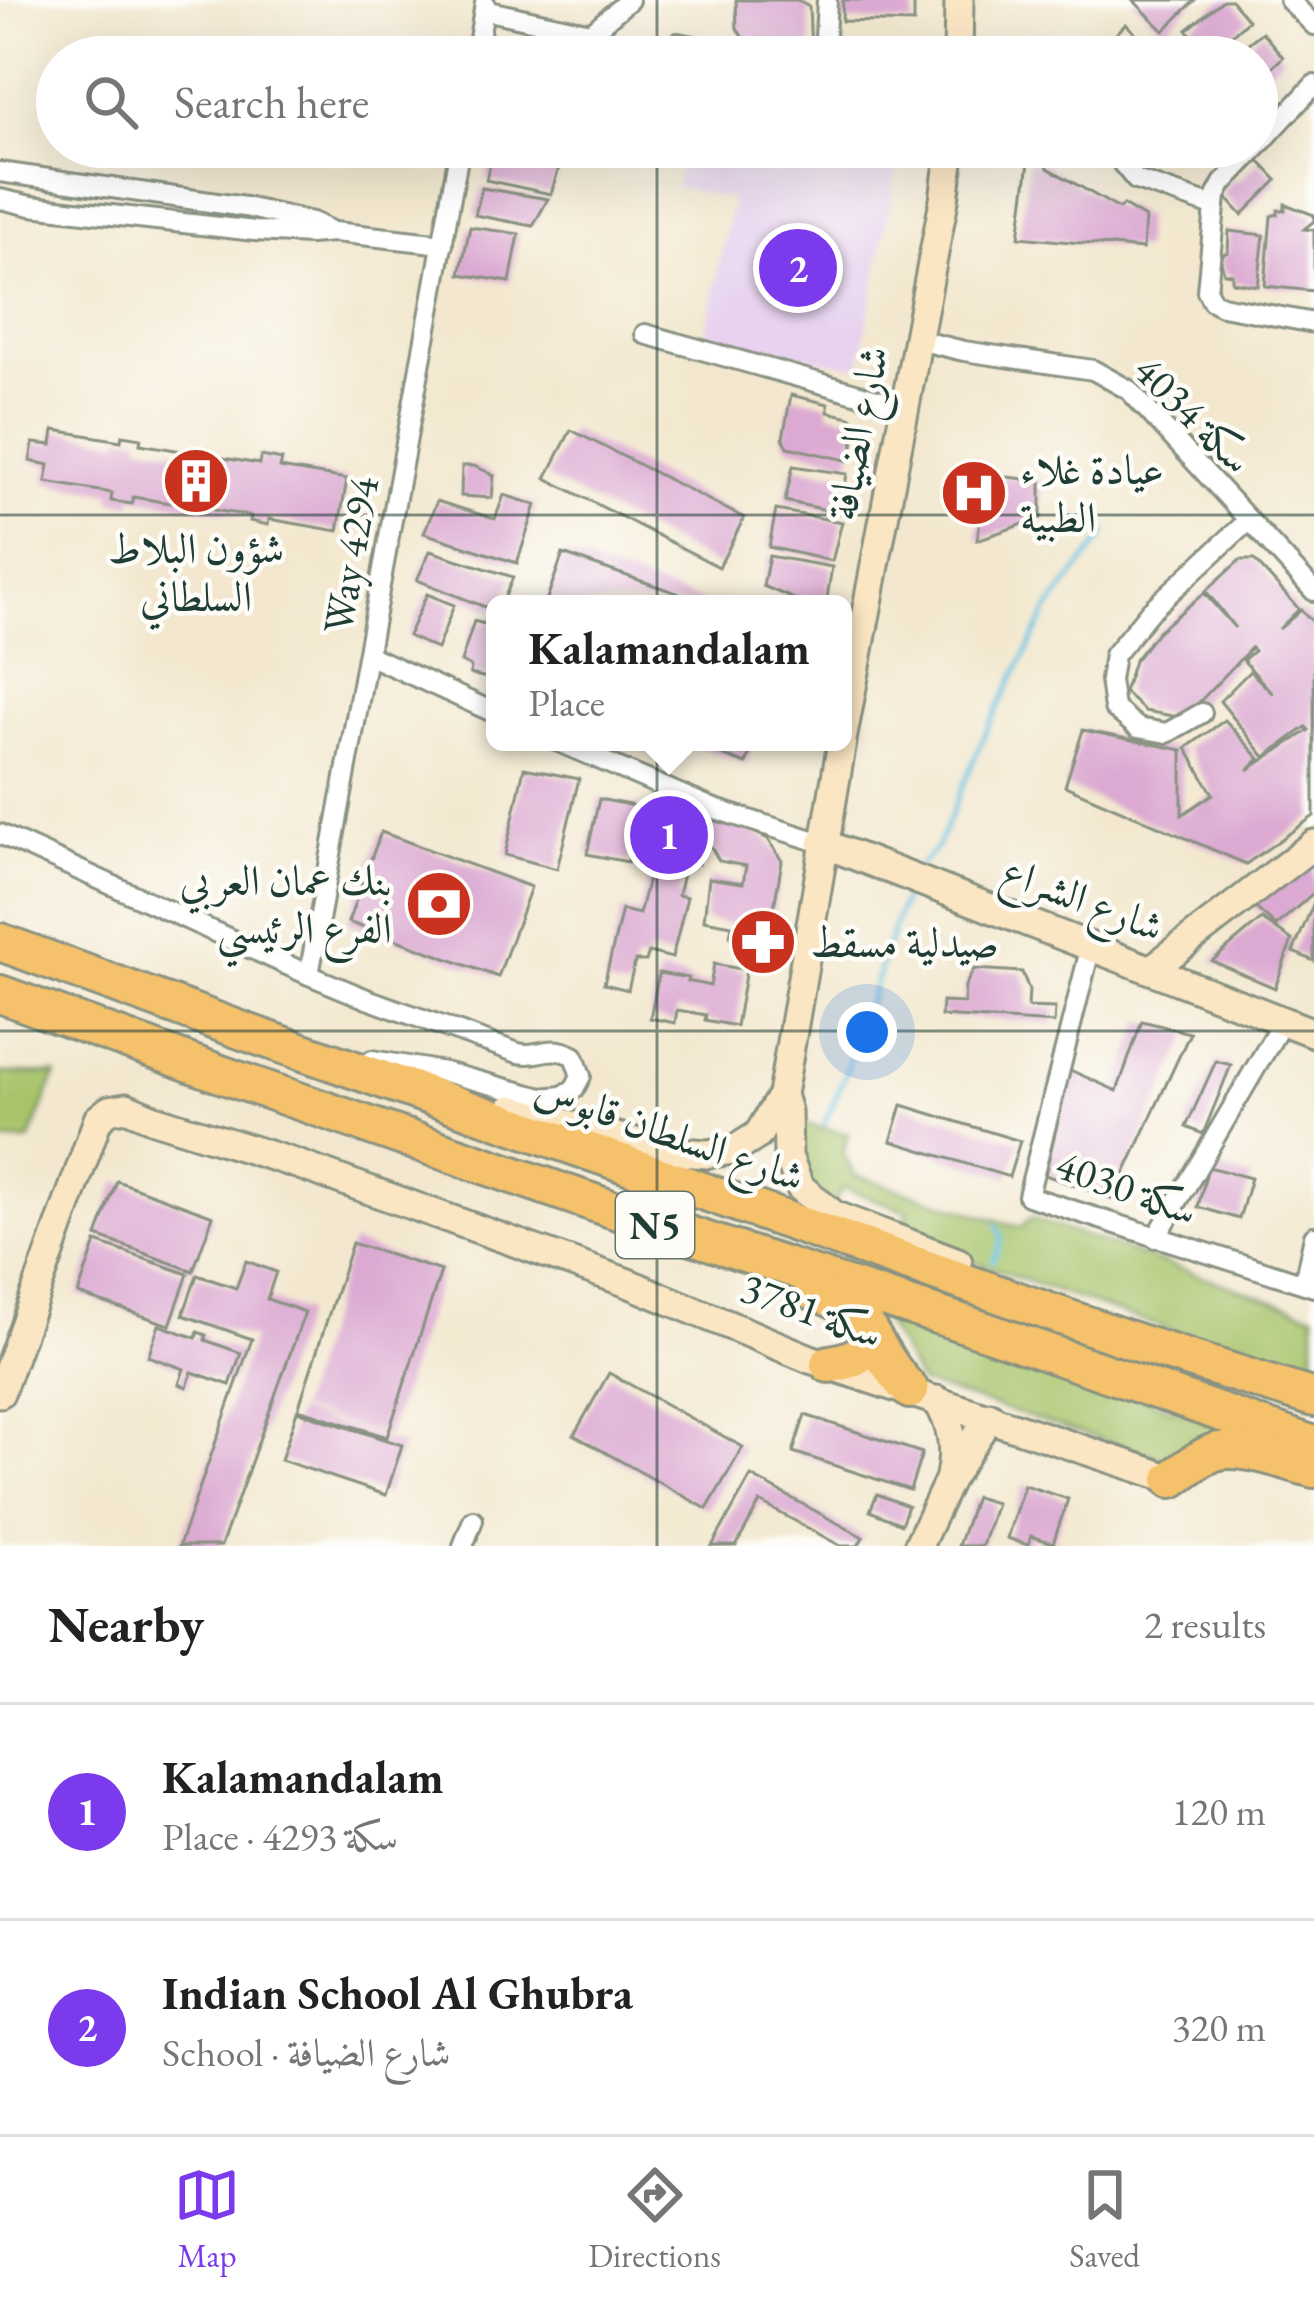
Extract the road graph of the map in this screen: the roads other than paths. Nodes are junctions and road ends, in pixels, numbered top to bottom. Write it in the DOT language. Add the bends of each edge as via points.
graph roads {
  1 [pos="629,0"];
  2 [pos="826,0"];
  3 [pos="959,0"];
  4 [pos="1289,0"];
  5 [pos="485,5"];
  6 [pos="1314,25"];
  7 [pos="480,36"];
  8 [pos="825,36"];
  9 [pos="958,36"];
  10 [pos="1314,85"];
  11 [pos="1278,124"];
  12 [pos="456,168"];
  13 [pos="948,168"];
  14 [pos="1126,168"];
  15 [pos="1237,168"];
  16 [pos="0,172"];
  17 [pos="0,199"];
  18 [pos="1213,206"];
  19 [pos="269,213"];
  20 [pos="256,231"];
  21 [pos="334,232"];
  22 [pos="443,244"];
  23 [pos="1314,323"];
  24 [pos="645,334"];
  25 [pos="918,340"];
  26 [pos="905,407"];
  27 [pos="1249,520"];
  28 [pos="1314,591"];
  29 [pos="368,656"];
  30 [pos="852,685"];
  31 [pos="486,709"];
  32 [pos="1202,713"];
  33 [pos="579,751"];
  34 [pos="840,751"];
  35 [pos="0,834"];
  36 [pos="823,843"];
  37 [pos="1314,844"];
  38 [pos="0,942"];
  39 [pos="1090,946"];
  40 [pos="1152,969"];
  41 [pos="309,975"];
  42 [pos="0,994"];
  43 [pos="1283,1021"];
  44 [pos="1314,1033"];
  45 [pos="285,1046"];
  46 [pos="380,1078"];
  47 [pos="782,1095"];
  48 [pos="655,1225"];
  49 [pos="1314,1236"];
  50 [pos="1156,1238"];
  51 [pos="1309,1285"];
  52 [pos="866,1328"];
  53 [pos="1139,1343"];
  54 [pos="829,1364"];
  55 [pos="0,1393"];
  56 [pos="923,1395"];
  57 [pos="1314,1398"];
  58 [pos="990,1416"];
  59 [pos="1314,1444"];
  60 [pos="1314,1469"];
  61 [pos="1172,1479"];
  62 [pos="949,1480"];
  63 [pos="473,1520"];
  64 [pos="464,1546"];
  65 [pos="918,1546"];
  1 -- 5 [label="street" via="591,33"];
  2 -- 8 [label="street"];
  3 -- 9 [label="street"];
  4 -- 6 [label="street"];
  5 -- 7 [label="street"];
  10 -- 11 [label="street"];
  12 -- 22 [label="street, Way 4294"];
  13 -- 25 [label="street, شارع الضيافة"];
  14 -- 18 [label="street" via="1136,180"];
  15 -- 18 [label="street"];
  16 -- 19 [label="street"];
  17 -- 20 [label="street"];
  18 -- 23 [label="street" via="1212,301"];
  19 -- 20 [label="street"];
  19 -- 21 [label="street"];
  20 -- 21 [label="street"];
  21 -- 22 [label="street"];
  22 -- 29 [label="street, Way 4294"];
  24 -- 26 [label="street"];
  25 -- 26 [label="street, شارع الضيافة"];
  25 -- 27 [label="street, سكة 4034" via="1110,378"];
  26 -- 30 [label="street, شارع الضيافة"];
  27 -- 28 [label="street, سكة 4034"];
  27 -- 32 [label="street" via="1114,655 1114,708 1138,728 1167,733"];
  29 -- 31 [label="street"];
  29 -- 41 [label="street, Way 4294"];
  33 -- 36 [label="street" via="693,801"];
  34 -- 36 [label="street, شارع الضيافة"];
  35 -- 41 [label="street"];
  36 -- 39 [label="street, شارع الشراع"];
  36 -- 47 [label="street, شارع الضيافة"];
  37 -- 40 [label="street"];
  38 -- 45 [label="highway, شارع السلطان قابوس / N5"];
  39 -- 40 [label="street, شارع الشراع"];
  39 -- 50 [label="street, سكة 4030" via="1028,1196"];
  40 -- 43 [label="street, شارع الشراع"];
  41 -- 45 [label="street" via="518,1053 562,1050 574,1056 580,1076 562,1096 542,1098 444,1072"];
  42 -- 48 [label="highway, N5"];
  43 -- 44 [label="street, شارع الشراع"];
  43 -- 50 [label="street"];
  45 -- 46 [label="highway, شارع السلطان قابوس / N5"];
  46 -- 47 [label="street" via="707,1154 758,1136"];
  46 -- 53 [label="highway, شارع السلطان قابوس / N5"];
  47 -- 53 [label="street" via="800,1187 834,1215 1011,1282"];
  48 -- 52 [label="highway" via="838,1301"];
  48 -- 59 [label="highway, N5"];
  49 -- 51 [label="street, سكة 4030"];
  50 -- 51 [label="street, سكة 4030"];
  52 -- 54 [label="highway" via="863,1354"];
  52 -- 56 [label="highway" via="892,1372"];
  53 -- 57 [label="highway, شارع السلطان قابوس / N5"];
  54 -- 55 [label="street, سكة 3781" via="297,1164 127,1117 89,1145"];
  54 -- 56 [label="street, سكة 3781"];
  56 -- 58 [label="street, سكة 3781"];
  56 -- 62 [label="street" via="947,1418"];
  58 -- 61 [label="street, سكة 3781"];
  58 -- 62 [label="street"];
  60 -- 61 [label="highway" via="1232,1450"];
  62 -- 65 [label="street"];
  63 -- 64 [label="street"];
}
